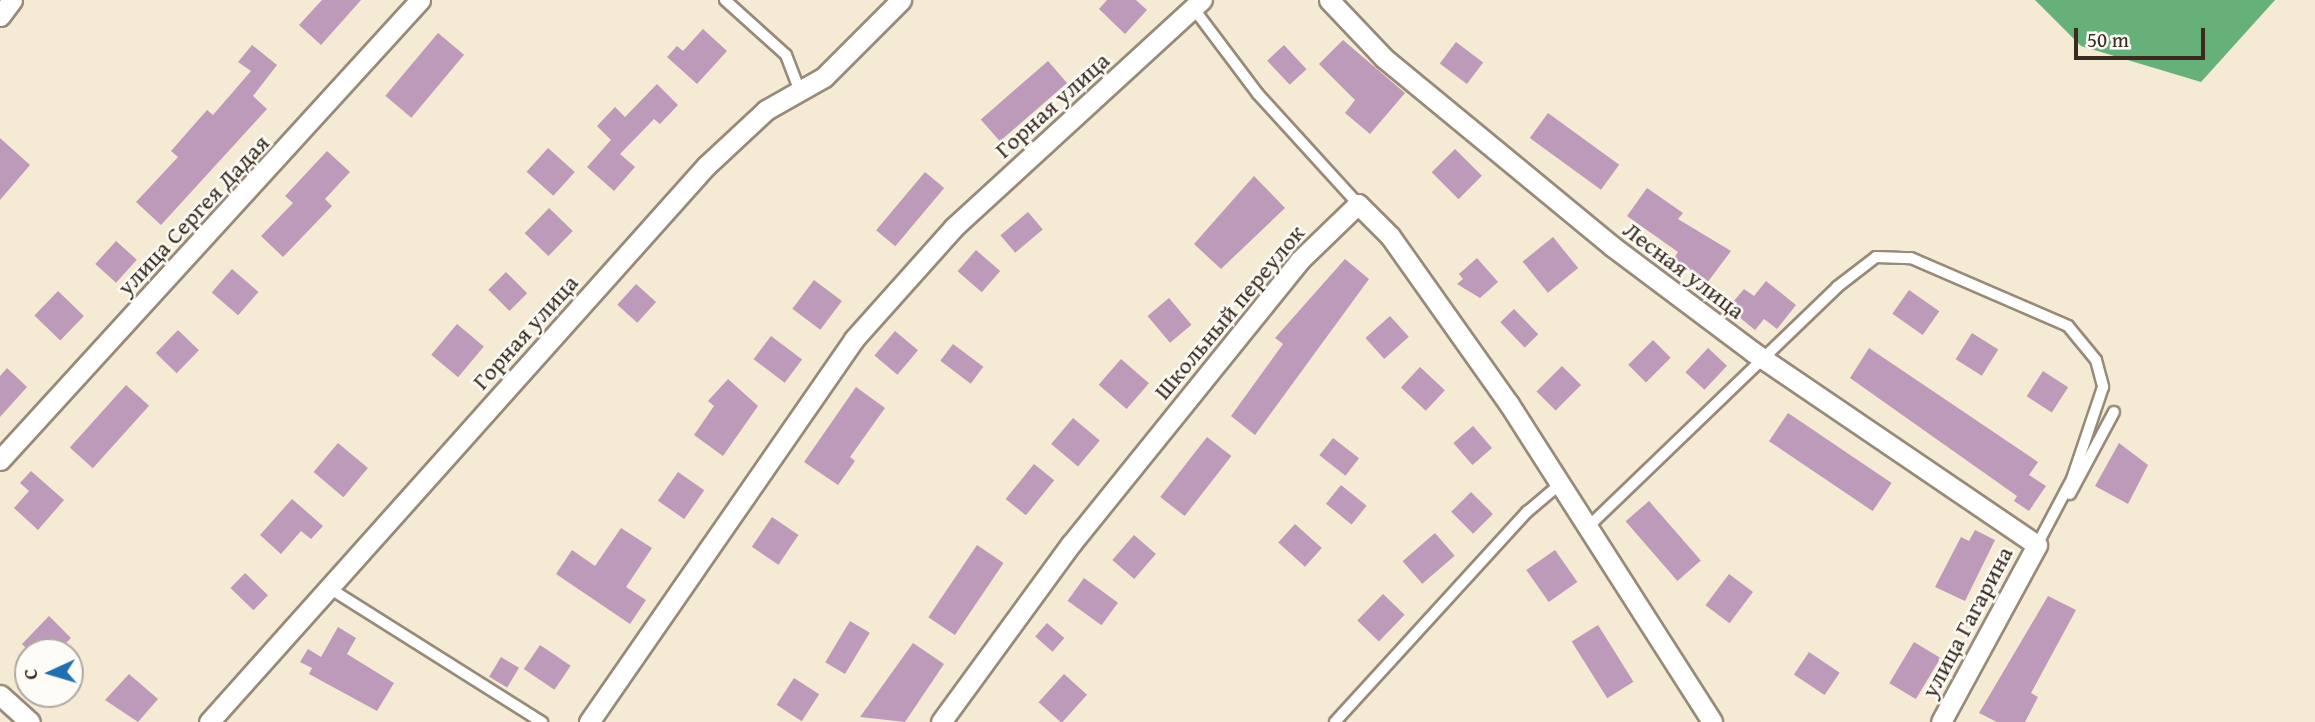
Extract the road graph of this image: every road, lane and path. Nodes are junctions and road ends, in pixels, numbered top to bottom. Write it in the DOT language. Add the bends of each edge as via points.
graph roads {
  1 [pos="12,0"];
  2 [pos="419,0"];
  3 [pos="725,0"];
  4 [pos="901,0"];
  5 [pos="1329,0"];
  6 [pos="1198,5"];
  7 [pos="0,16"];
  8 [pos="800,91"];
  9 [pos="1358,204"];
  10 [pos="1761,358"];
  11 [pos="2114,412"];
  12 [pos="0,460"];
  13 [pos="1561,483"];
  14 [pos="1586,530"];
  15 [pos="2037,545"];
  16 [pos="329,588"];
  17 [pos="0,695"];
  18 [pos="30,722"];
  19 [pos="209,722"];
  20 [pos="542,722"];
  21 [pos="589,722"];
  22 [pos="941,722"];
  23 [pos="1335,722"];
  24 [pos="1712,722"];
  25 [pos="1941,722"];
  1 -- 7 [label="street"];
  2 -- 12 [label="street, улица Сергея Дадая"];
  3 -- 8 [label="lane" via="786,55"];
  4 -- 8 [label="street, Горная улица" via="824,77"];
  5 -- 10 [label="street, Лесная улица" via="1384,58 1499,156"];
  6 -- 9 [label="lane" via="1258,94"];
  6 -- 21 [label="street, Горная улица" via="954,227 854,339"];
  8 -- 16 [label="street, Горная улица" via="766,110 706,166"];
  9 -- 13 [label="street" via="1390,236"];
  9 -- 22 [label="street, Школьный переулок" via="1281,282 1071,544"];
  10 -- 14 [label="lane"];
  10 -- 15 [label="street, Лесная улица"];
  10 -- 15 [label="lane" via="1876,257 1911,258 2068,326 2096,360 2104,387 2072,479"];
  11 -- 15 [label="lane"];
  13 -- 14 [label="street"];
  13 -- 23 [label="lane" via="1527,512"];
  14 -- 24 [label="street"];
  15 -- 25 [label="street, улица Гагарина"];
  16 -- 19 [label="street, Горная улица"];
  16 -- 20 [label="lane"];
  17 -- 18 [label="street"];
}
